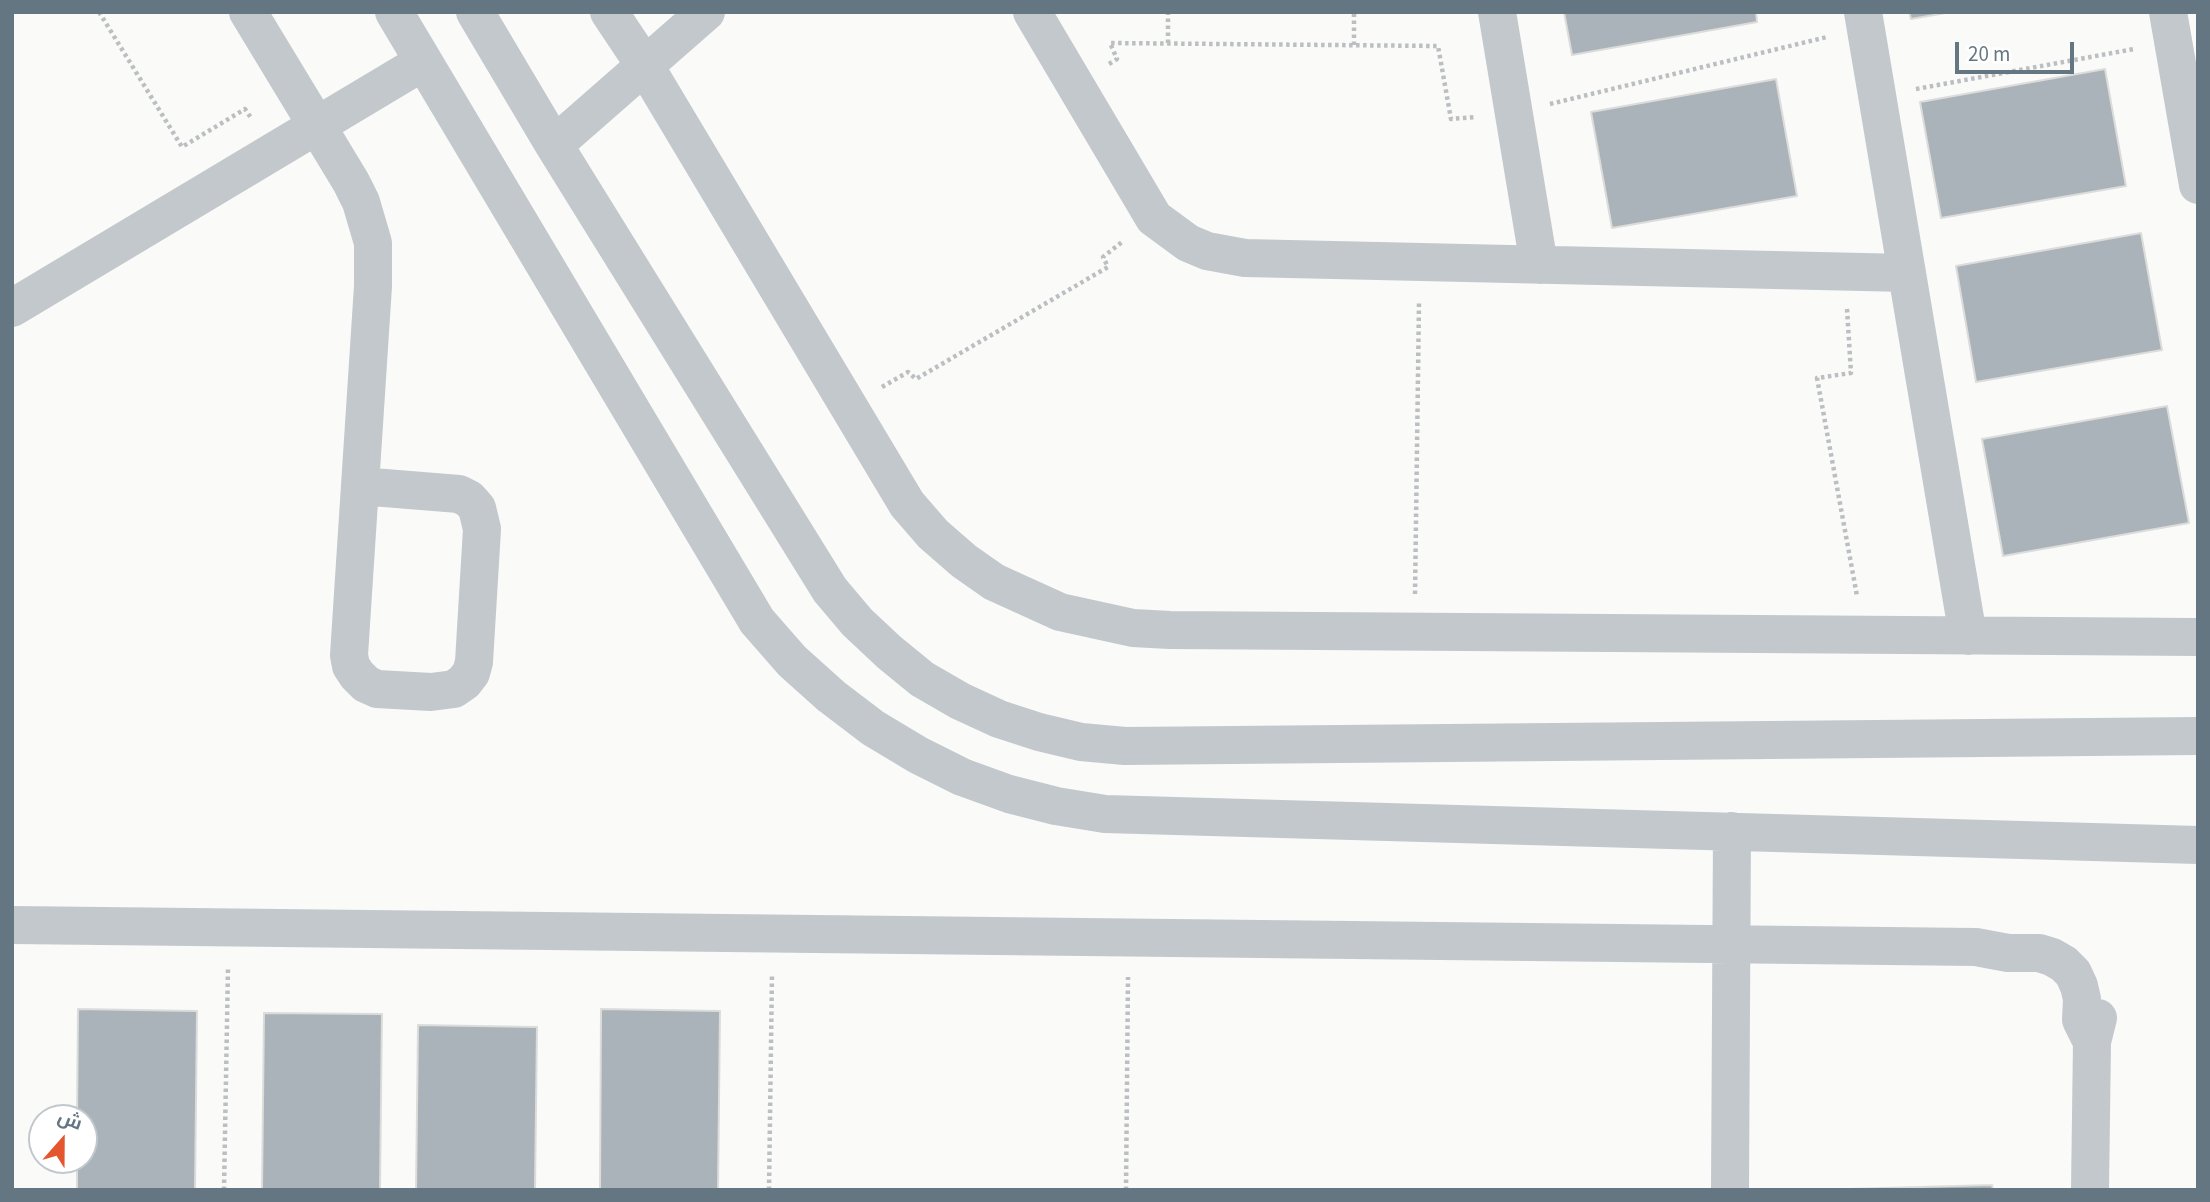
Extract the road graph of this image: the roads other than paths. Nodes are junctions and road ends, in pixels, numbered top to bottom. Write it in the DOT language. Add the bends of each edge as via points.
graph roads {
  1 [pos="248,12"];
  2 [pos="394,12"];
  3 [pos="475,12"];
  4 [pos="609,12"];
  5 [pos="706,12"];
  6 [pos="1031,12"];
  7 [pos="1497,12"];
  8 [pos="1864,20"];
  9 [pos="2171,27"];
  10 [pos="424,62"];
  11 [pos="645,66"];
  12 [pos="316,126"];
  13 [pos="554,145"];
  14 [pos="2198,185"];
  15 [pos="1539,265"];
  16 [pos="1907,273"];
  17 [pos="12,308"];
  18 [pos="360,486"];
  19 [pos="1968,636"];
  20 [pos="2198,637"];
  21 [pos="2198,736"];
  22 [pos="1732,831"];
  23 [pos="2196,844"];
  24 [pos="12,925"];
  25 [pos="1732,944"];
  26 [pos="1730,1190"];
  27 [pos="2090,1190"];
  1 -- 12 [label="street"];
  2 -- 10 [label="street"];
  3 -- 13 [label="street"];
  4 -- 11 [label="street"];
  5 -- 11 [label="street"];
  6 -- 15 [label="street" via="1154,218 1188,243 1225,256"];
  7 -- 15 [label="street"];
  8 -- 16 [label="street"];
  9 -- 14 [label="street"];
  10 -- 12 [label="street"];
  10 -- 22 [label="street" via="757,621 831,696 918,755 1009,794 1105,814"];
  11 -- 13 [label="street"];
  11 -- 19 [label="street" via="906,504 964,561 994,582 1060,612 1133,628"];
  12 -- 17 [label="street"];
  12 -- 18 [label="street" via="361,202 373,243"];
  13 -- 21 [label="street" via="830,590 857,622 922,679 999,719 1071,739 1125,746"];
  15 -- 16 [label="street"];
  16 -- 19 [label="street"];
  18 -- 18 [label="street" via="351,666 356,676 377,689 454,689 471,673 474,662 482,528 477,508 459,494"];
  19 -- 20 [label="street"];
  22 -- 23 [label="street"];
  22 -- 25 [label="street"];
  24 -- 25 [label="street"];
  25 -- 26 [label="street"];
  25 -- 27 [label="street" via="1976,947 2001,937 2029,934 2073,945 2094,969 2099,985 2092,1042"];
}
